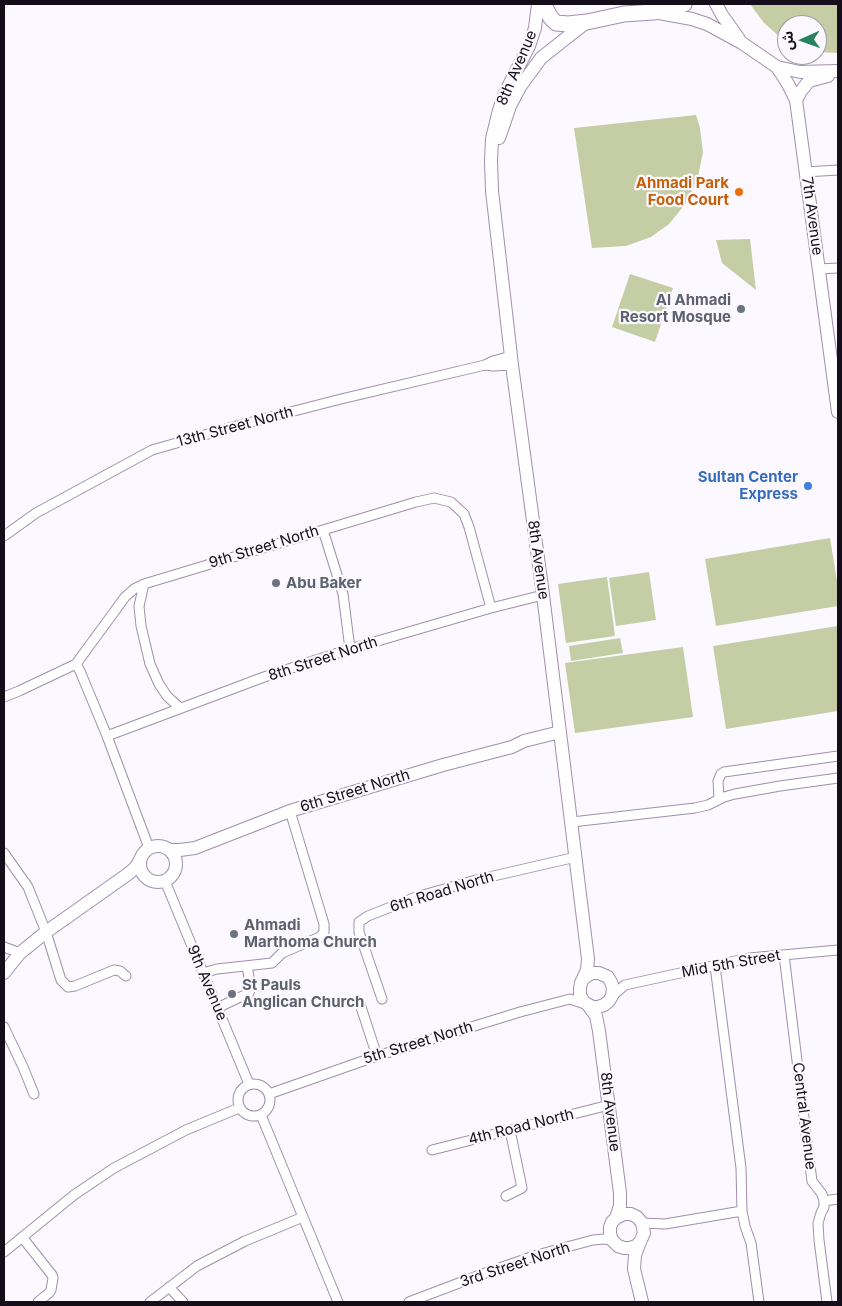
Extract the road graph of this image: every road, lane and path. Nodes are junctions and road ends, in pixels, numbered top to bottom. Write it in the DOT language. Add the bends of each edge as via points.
graph roads {
  1 [pos="538,4"];
  2 [pos="543,4"];
  3 [pos="684,4"];
  4 [pos="716,4"];
  5 [pos="652,12"];
  6 [pos="587,22"];
  7 [pos="742,43"];
  8 [pos="777,67"];
  9 [pos="838,73"];
  10 [pos="796,100"];
  11 [pos="490,161"];
  12 [pos="838,170"];
  13 [pos="805,172"];
  14 [pos="838,268"];
  15 [pos="819,269"];
  16 [pos="835,359"];
  17 [pos="512,361"];
  18 [pos="838,412"];
  19 [pos="323,530"];
  20 [pos="4,536"];
  21 [pos="144,584"];
  22 [pos="544,596"];
  23 [pos="491,608"];
  24 [pos="350,649"];
  25 [pos="76,664"];
  26 [pos="4,697"];
  27 [pos="180,708"];
  28 [pos="107,736"];
  29 [pos="561,736"];
  30 [pos="838,756"];
  31 [pos="838,778"];
  32 [pos="719,799"];
  33 [pos="290,812"];
  34 [pos="572,822"];
  35 [pos="202,846"];
  36 [pos="149,848"];
  37 [pos="171,850"];
  38 [pos="4,853"];
  39 [pos="576,857"];
  40 [pos="141,858"];
  41 [pos="176,867"];
  42 [pos="146,877"];
  43 [pos="165,881"];
  44 [pos="114,884"];
  45 [pos="46,932"];
  46 [pos="4,947"];
  47 [pos="838,950"];
  48 [pos="20,953"];
  49 [pos="784,955"];
  50 [pos="588,959"];
  51 [pos="247,966"];
  52 [pos="715,966"];
  53 [pos="4,973"];
  54 [pos="203,973"];
  55 [pos="603,975"];
  56 [pos="126,976"];
  57 [pos="582,981"];
  58 [pos="625,984"];
  59 [pos="611,998"];
  60 [pos="382,999"];
  61 [pos="570,999"];
  62 [pos="359,1001"];
  63 [pos="588,1004"];
  64 [pos="217,1008"];
  65 [pos="4,1027"];
  66 [pos="599,1031"];
  67 [pos="376,1056"];
  68 [pos="249,1084"];
  69 [pos="34,1094"];
  70 [pos="269,1094"];
  71 [pos="609,1105"];
  72 [pos="239,1108"];
  73 [pos="261,1115"];
  74 [pos="510,1130"];
  75 [pos="432,1150"];
  76 [pos="620,1193"];
  77 [pos="506,1196"];
  78 [pos="838,1199"];
  79 [pos="824,1200"];
  80 [pos="742,1211"];
  81 [pos="303,1217"];
  82 [pos="639,1220"];
  83 [pos="665,1224"];
  84 [pos="614,1233"];
  85 [pos="22,1237"];
  86 [pos="641,1240"];
  87 [pos="4,1252"];
  88 [pos="634,1269"];
  89 [pos="169,1287"];
  90 [pos="38,1302"];
  91 [pos="150,1302"];
  92 [pos="184,1302"];
  93 [pos="338,1302"];
  94 [pos="409,1302"];
  95 [pos="642,1302"];
  96 [pos="759,1302"];
  97 [pos="827,1302"];
  1 -- 11 [label="main road, 8th Avenue" via="536,28 530,46 499,110"];
  2 -- 6 [label="main road" via="556,23"];
  3 -- 5 [label="main road"];
  4 -- 7 [label="main road, 7th Avenue"];
  5 -- 6 [label="main road"];
  5 -- 7 [label="main road, 7th Avenue" via="692,18"];
  6 -- 11 [label="main road, 8th Avenue" via="541,58 520,86"];
  7 -- 8 [label="main road, 7th Avenue"];
  8 -- 9 [label="main road" via="800,72"];
  8 -- 10 [label="main road, 7th Avenue"];
  9 -- 10 [label="main road" via="810,82"];
  10 -- 13 [label="main road, 7th Avenue"];
  11 -- 17 [label="main road, 8th Avenue"];
  12 -- 13 [label="street"];
  13 -- 15 [label="main road, 7th Avenue"];
  14 -- 15 [label="street"];
  15 -- 16 [label="main road, 7th Avenue"];
  16 -- 18 [label="main road, 7th Avenue"];
  17 -- 20 [label="street, 13th Street North" via="493,361 323,403 152,450 36,514"];
  17 -- 22 [label="main road, 8th Avenue"];
  19 -- 21 [label="street, 9th Street North"];
  19 -- 23 [label="street, 9th Street North" via="434,498 451,502 464,514 469,527"];
  19 -- 24 [label="street" via="343,594"];
  21 -- 25 [label="street, 9th Street North" via="126,597"];
  21 -- 27 [label="street" via="139,606 150,664 167,696"];
  22 -- 23 [label="street, 8th Street North"];
  22 -- 29 [label="main road, 8th Avenue"];
  23 -- 24 [label="street, 8th Street North"];
  24 -- 27 [label="street, 8th Street North"];
  25 -- 26 [label="street, 9th Street North"];
  25 -- 28 [label="street"];
  27 -- 28 [label="street, 8th Street North"];
  28 -- 36 [label="street"];
  29 -- 33 [label="main road, 6th Street North" via="443,765"];
  29 -- 34 [label="main road, 8th Avenue"];
  30 -- 32 [label="street" via="724,772 718,781"];
  31 -- 32 [label="street" via="766,788"];
  32 -- 34 [label="street" via="695,808"];
  33 -- 35 [label="main road, 6th Street North"];
  33 -- 51 [label="street" via="324,932 320,937 285,952 272,963"];
  34 -- 39 [label="main road, 8th Avenue"];
  35 -- 37 [label="main road, 6th Street North"];
  35 -- 41 [label="main road, 6th Street North"];
  36 -- 37 [label="main road" via="161,846"];
  36 -- 40 [label="main road"];
  37 -- 41 [label="main road" via="177,861"];
  38 -- 45 [label="street" via="28,887"];
  39 -- 50 [label="main road, 8th Avenue"];
  39 -- 60 [label="street, 6th Road North" via="416,897 359,922 359,932"];
  40 -- 42 [label="main road" via="140,865"];
  40 -- 44 [label="main road"];
  41 -- 43 [label="main road"];
  42 -- 43 [label="main road" via="151,881"];
  42 -- 44 [label="main road"];
  43 -- 54 [label="street, 9th Avenue"];
  44 -- 45 [label="main road"];
  45 -- 48 [label="main road"];
  45 -- 56 [label="street" via="61,980 68,987 114,970"];
  46 -- 48 [label="street"];
  47 -- 49 [label="street, Mid 5th Street"];
  48 -- 53 [label="main road"];
  49 -- 52 [label="street, Mid 5th Street" via="749,958"];
  49 -- 79 [label="street, Central Avenue" via="812,1181"];
  50 -- 55 [label="main road"];
  50 -- 57 [label="main road, 8th Avenue"];
  51 -- 54 [label="street"];
  51 -- 64 [label="street" via="249,993"];
  52 -- 58 [label="street, Mid 5th Street"];
  52 -- 80 [label="street" via="741,1168"];
  54 -- 64 [label="street, 9th Avenue"];
  55 -- 57 [label="main road" via="594,973"];
  55 -- 58 [label="street"];
  55 -- 59 [label="main road" via="611,982"];
  57 -- 61 [label="street"];
  57 -- 63 [label="main road" via="580,996"];
  58 -- 59 [label="street"];
  59 -- 63 [label="main road" via="598,1007"];
  59 -- 66 [label="main road, 8th Avenue"];
  61 -- 63 [label="street"];
  61 -- 67 [label="street, 5th Street North"];
  62 -- 67 [label="street"];
  63 -- 66 [label="main road, 8th Avenue" via="596,1016"];
  64 -- 68 [label="street, 9th Avenue"];
  65 -- 69 [label="street"];
  66 -- 71 [label="main road, 8th Avenue"];
  67 -- 70 [label="street, 5th Street North"];
  68 -- 70 [label="street" via="262,1086"];
  68 -- 72 [label="street" via="238,1095"];
  70 -- 73 [label="street" via="268,1107"];
  71 -- 74 [label="street, 4th Road North"];
  71 -- 76 [label="main road, 8th Avenue"];
  72 -- 73 [label="street" via="250,1116"];
  72 -- 85 [label="street" via="186,1130 114,1168"];
  73 -- 81 [label="street"];
  74 -- 75 [label="street, 4th Road North"];
  74 -- 77 [label="street" via="522,1188"];
  76 -- 82 [label="main road, 8th Avenue"];
  76 -- 84 [label="main road, 8th Avenue"];
  78 -- 79 [label="street"];
  79 -- 97 [label="street" via="818,1223"];
  80 -- 83 [label="street"];
  80 -- 96 [label="street" via="751,1243"];
  81 -- 89 [label="street" via="245,1241 197,1266"];
  81 -- 93 [label="street"];
  82 -- 83 [label="street"];
  82 -- 84 [label="main road" via="631,1214 624,1214"];
  82 -- 86 [label="main road" via="644,1228"];
  83 -- 86 [label="street"];
  84 -- 86 [label="main road" via="624,1248 636,1246"];
  84 -- 88 [label="main road"];
  84 -- 94 [label="street, 3rd Street North" via="529,1258"];
  85 -- 87 [label="street"];
  85 -- 90 [label="street" via="53,1278 49,1294"];
  86 -- 88 [label="main road"];
  88 -- 95 [label="main road"];
  89 -- 91 [label="street"];
  89 -- 92 [label="street"];
}
